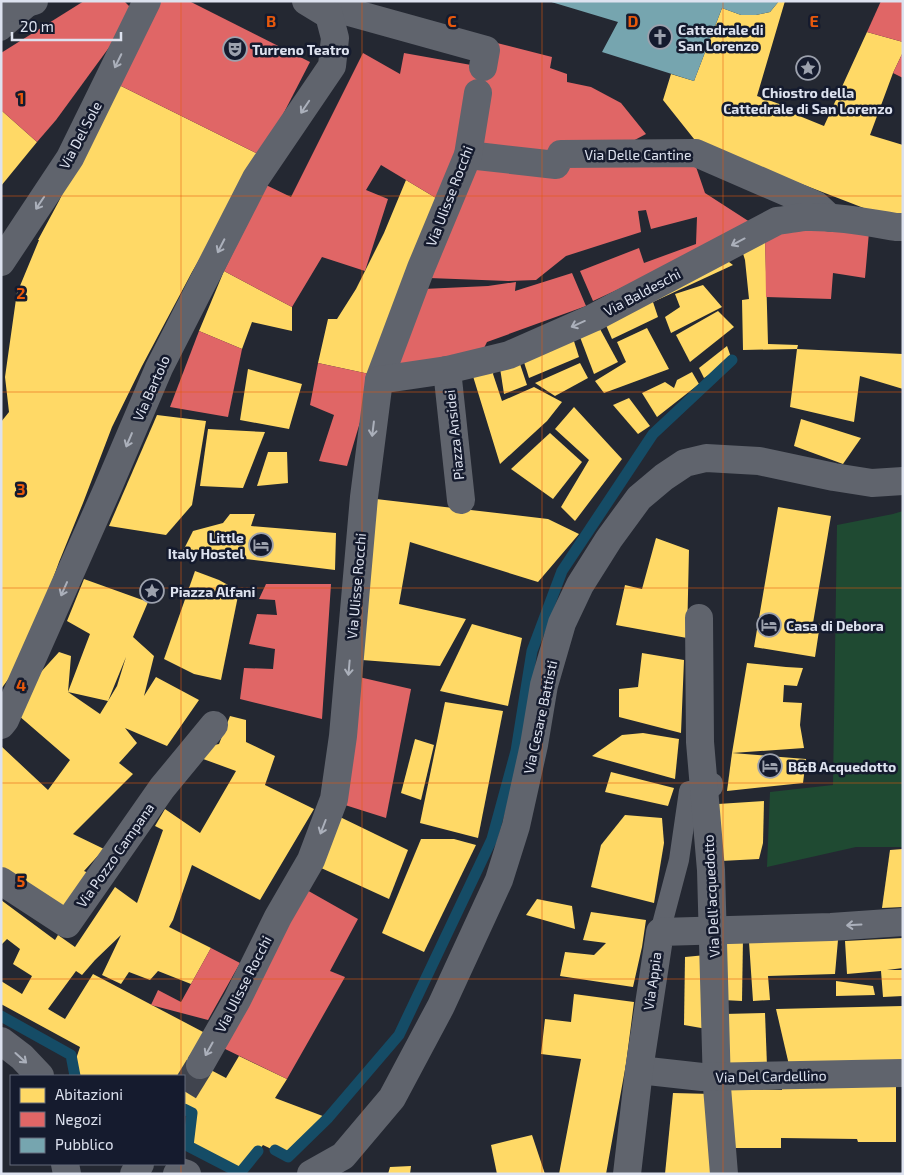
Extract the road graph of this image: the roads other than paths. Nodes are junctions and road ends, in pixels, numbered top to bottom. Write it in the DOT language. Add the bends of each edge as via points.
graph roads {
  1 [pos="34,1"];
  2 [pos="147,1"];
  3 [pos="324,6"];
  4 [pos="1,10"];
  5 [pos="1,31"];
  6 [pos="484,58"];
  7 [pos="478,93"];
  8 [pos="468,155"];
  9 [pos="830,218"];
  10 [pos="903,227"];
  11 [pos="1,262"];
  12 [pos="447,370"];
  13 [pos="379,380"];
  14 [pos="903,481"];
  15 [pos="461,500"];
  16 [pos="699,618"];
  17 [pos="214,725"];
  18 [pos="1,726"];
  19 [pos="714,777"];
  20 [pos="1,881"];
  21 [pos="903,922"];
  22 [pos="660,932"];
  23 [pos="1,1041"];
  24 [pos="200,1065"];
  25 [pos="639,1070"];
  26 [pos="903,1073"];
  27 [pos="39,1075"];
  28 [pos="177,1174"];
  29 [pos="187,1174"];
  30 [pos="311,1174"];
  31 [pos="627,1174"];
  32 [pos="724,1174"];
  1 -- 4 [label="street"];
  1 -- 5 [label="lane"];
  2 -- 11 [label="street, Via Del Sole, one-way" via="70,158"];
  3 -- 6 [label="street"];
  3 -- 18 [label="street, Via Bartolo, one-way" via="335,38 332,66 256,178 163,360"];
  7 -- 8 [label="street, Via Ulisse Rocchi"];
  8 -- 9 [label="street, Via Delle Cantine" via="556,165 561,154 696,153 816,205"];
  8 -- 13 [label="street, Via Ulisse Rocchi"];
  9 -- 10 [label="street, Via Baldeschi"];
  9 -- 12 [label="street, Via Baldeschi, one-way" via="802,217 508,355"];
  12 -- 13 [label="street, Via Baldeschi"];
  12 -- 15 [label="street, Piazza Ansidei"];
  13 -- 24 [label="street, Via Ulisse Rocchi, one-way" via="334,799 311,860"];
  14 -- 30 [label="street, Via Cesare Battisti" via="872,483 759,461 706,458 685,463 639,498 580,585 562,623 546,676 516,826 499,880 441,1006 392,1098 343,1156"];
  16 -- 32 [label="street, Via Dell'acquedotto" via="700,742 711,870 717,1087"];
  17 -- 20 [label="street, Via Pozzo Campana" via="162,788 67,924"];
  19 -- 22 [label="lane, Via Appia" via="713,787 688,791 679,860"];
  21 -- 22 [label="street, one-way"];
  22 -- 25 [label="street, Via Appia"];
  23 -- 27 [label="street, one-way"];
  25 -- 26 [label="street, Via Del Cardellino" via="702,1077"];
  25 -- 31 [label="street, Via Appia"];
  28 -- 29 [label="street"];
}
